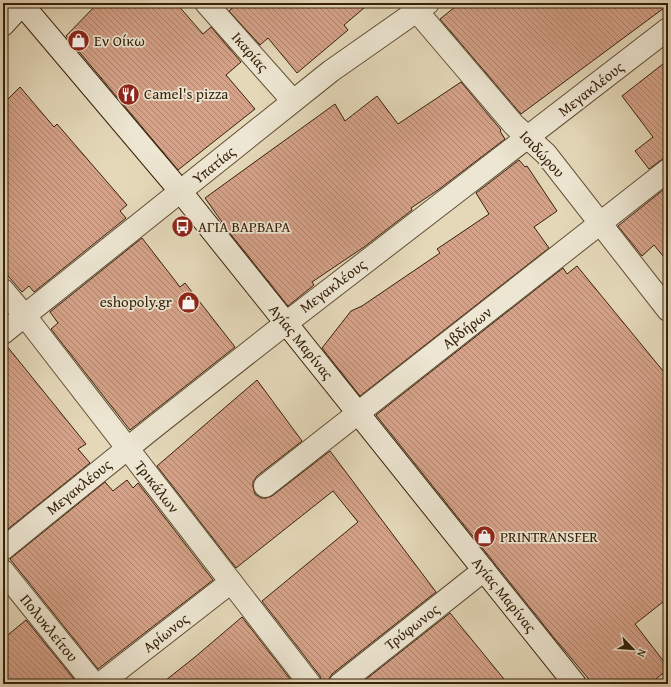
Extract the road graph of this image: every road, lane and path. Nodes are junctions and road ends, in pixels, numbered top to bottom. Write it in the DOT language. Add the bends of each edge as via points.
graph roads {
  1 [pos="22,3"];
  2 [pos="206,3"];
  3 [pos="419,6"];
  4 [pos="3,25"];
  5 [pos="668,29"];
  6 [pos="293,101"];
  7 [pos="528,138"];
  8 [pos="668,170"];
  9 [pos="180,192"];
  10 [pos="600,224"];
  11 [pos="3,290"];
  12 [pos="668,310"];
  13 [pos="25,316"];
  14 [pos="286,323"];
  15 [pos="3,333"];
  16 [pos="358,413"];
  17 [pos="127,448"];
  18 [pos="265,486"];
  19 [pos="3,549"];
  20 [pos="484,570"];
  21 [pos="3,571"];
  22 [pos="231,582"];
  23 [pos="94,684"];
  24 [pos="100,684"];
  25 [pos="310,684"];
  26 [pos="340,684"];
  27 [pos="575,684"];
  1 -- 4 [label="street"];
  1 -- 9 [label="street, Αγίας Μαρίνας"];
  2 -- 6 [label="street, Ικαρίας"];
  3 -- 6 [label="street, Υπατίας"];
  3 -- 7 [label="street, Ισιδώρου" via="512,122"];
  5 -- 7 [label="street, Μεγακλέους"];
  6 -- 9 [label="street, Υπατίας"];
  7 -- 10 [label="street, Ισιδώρου" via="546,154"];
  7 -- 14 [label="street, Μεγακλέους"];
  8 -- 10 [label="street, Αβδήρων"];
  9 -- 13 [label="street, Υπατίας"];
  9 -- 14 [label="street, Αγίας Μαρίνας"];
  10 -- 12 [label="street, Ισιδώρου"];
  10 -- 16 [label="street, Αβδήρων"];
  11 -- 13 [label="street, Τρικάλων"];
  13 -- 15 [label="street, Υπατίας"];
  13 -- 17 [label="street, Τρικάλων"];
  14 -- 16 [label="street, Αγίας Μαρίνας"];
  14 -- 17 [label="street, Μεγακλέους"];
  16 -- 18 [label="street, Αβδήρων"];
  16 -- 20 [label="street, Αγίας Μαρίνας"];
  17 -- 19 [label="street, Μεγακλέους"];
  17 -- 22 [label="street, Τρικάλων"];
  20 -- 26 [label="street, Τρύφωνος"];
  20 -- 27 [label="street, Αγίας Μαρίνας"];
  21 -- 23 [label="street, Πολυκλείτου"];
  22 -- 24 [label="street, Αρίωνος"];
  22 -- 25 [label="street, Τρικάλων"];
}
